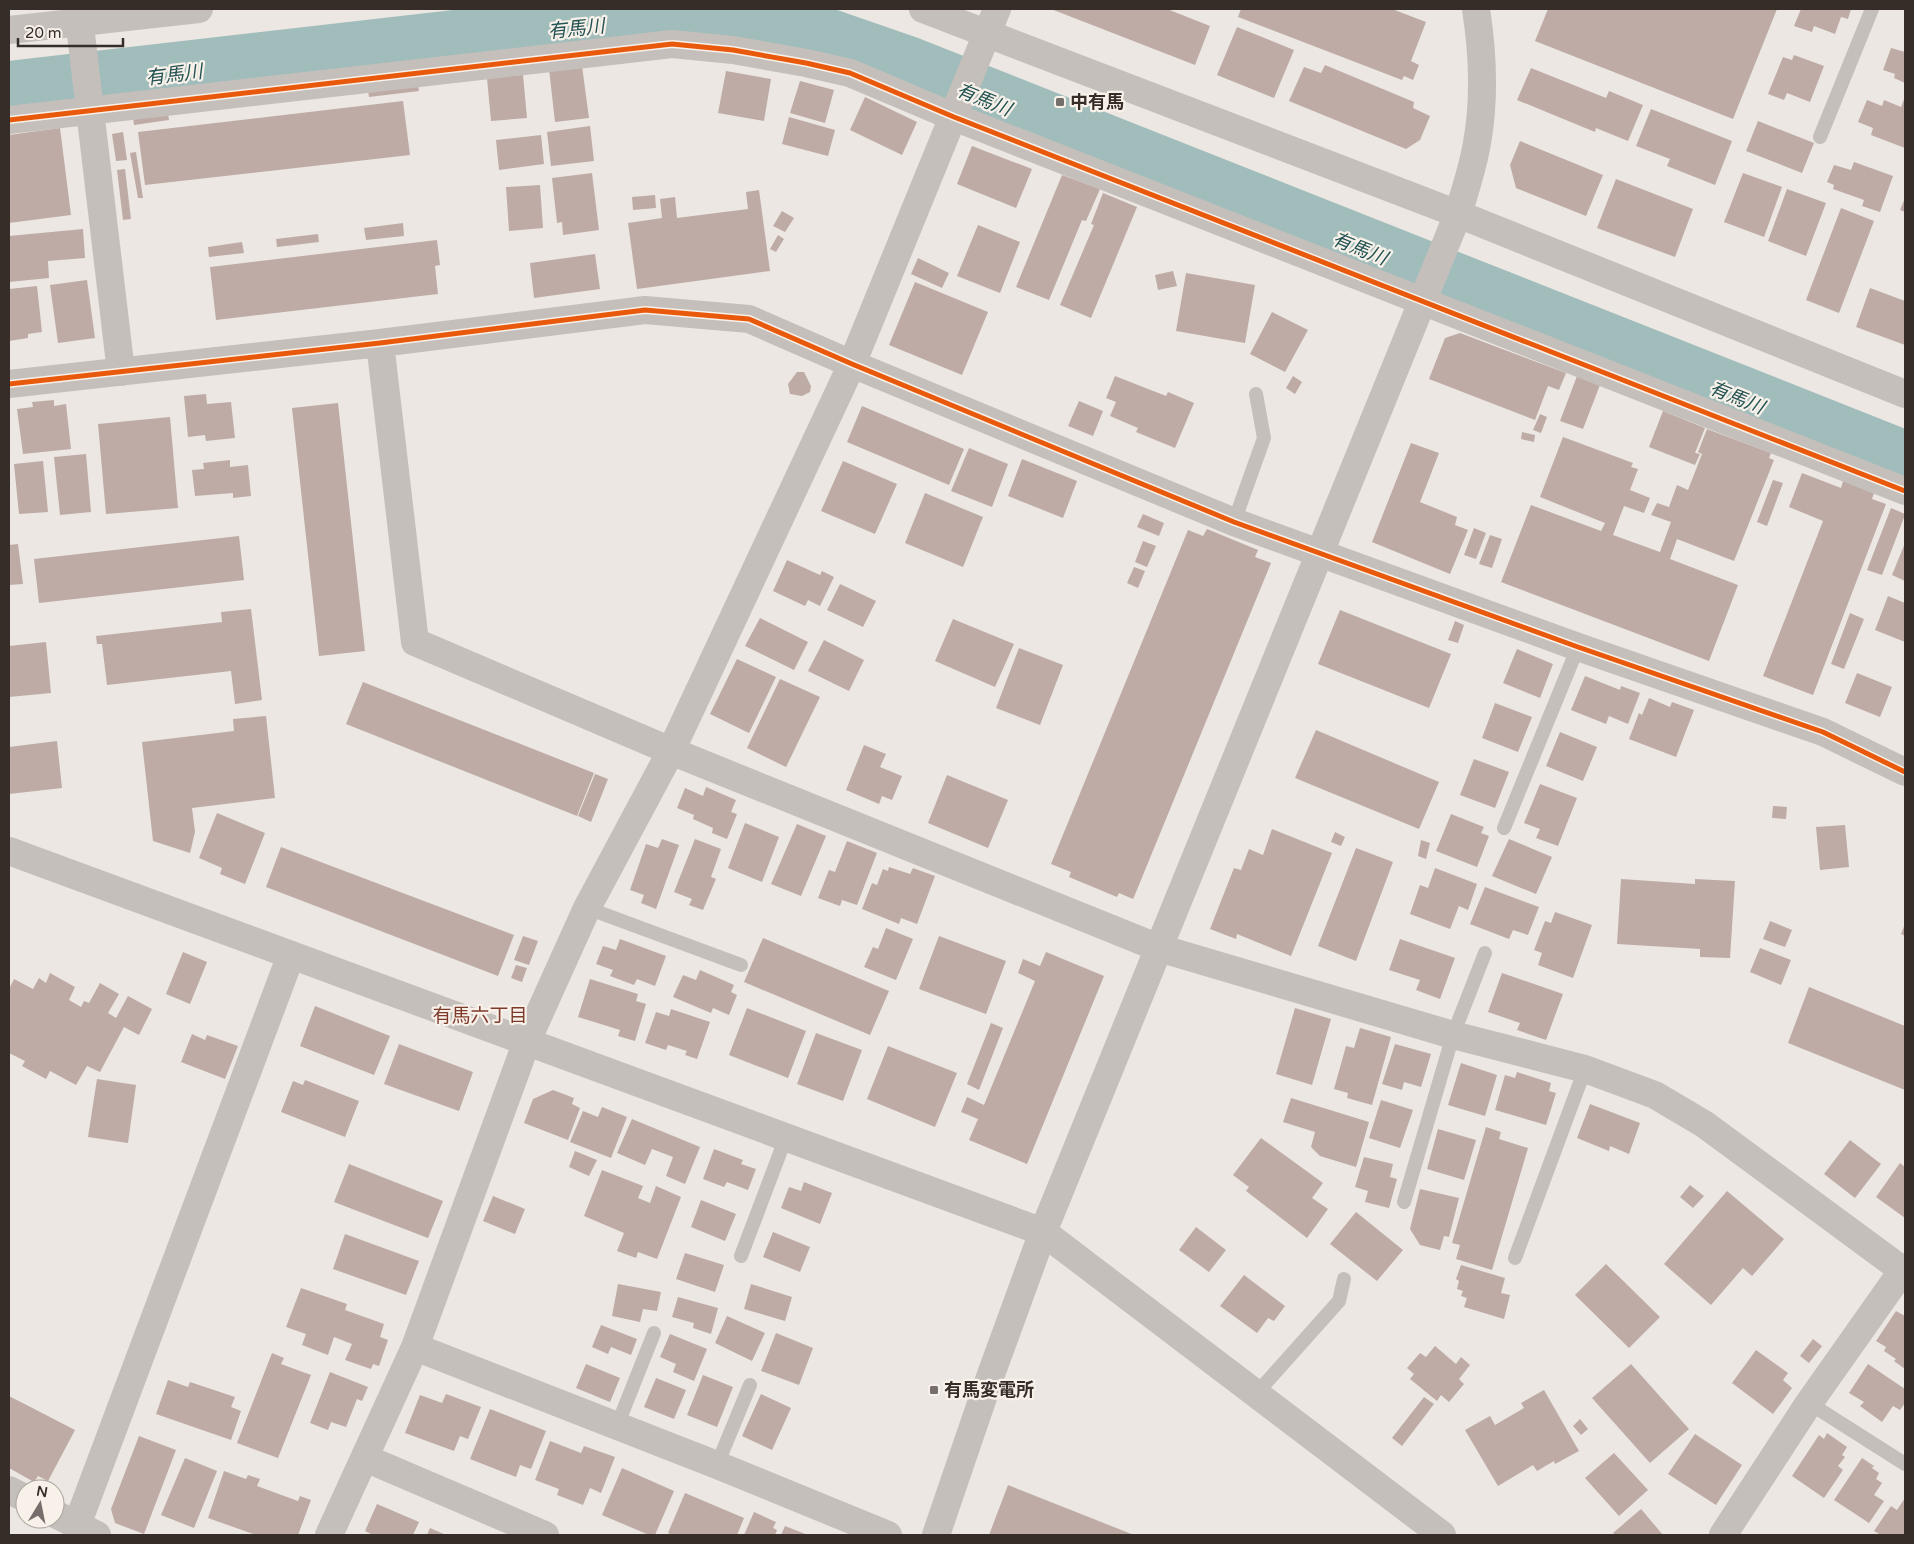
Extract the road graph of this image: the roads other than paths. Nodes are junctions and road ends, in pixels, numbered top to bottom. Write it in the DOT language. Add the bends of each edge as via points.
graph roads {
  1 [pos="200,9"];
  2 [pos="923,9"];
  3 [pos="997,9"];
  4 [pos="1476,9"];
  5 [pos="1872,9"];
  6 [pos="79,15"];
  7 [pos="9,30"];
  8 [pos="988,34"];
  9 [pos="89,104"];
  10 [pos="956,112"];
  11 [pos="9,120"];
  12 [pos="1820,137"];
  13 [pos="1458,214"];
  14 [pos="1425,295"];
  15 [pos="380,343"];
  16 [pos="852,364"];
  17 [pos="120,372"];
  18 [pos="9,384"];
  19 [pos="1256,394"];
  20 [pos="1905,394"];
  21 [pos="1905,491"];
  22 [pos="1234,522"];
  23 [pos="1319,552"];
  24 [pos="1578,647"];
  25 [pos="671,751"];
  26 [pos="1905,772"];
  27 [pos="1504,828"];
  28 [pos="9,850"];
  29 [pos="587,908"];
  30 [pos="1159,948"];
  31 [pos="1486,953"];
  32 [pos="291,955"];
  33 [pos="741,965"];
  34 [pos="1453,1035"];
  35 [pos="527,1041"];
  36 [pos="1585,1069"];
  37 [pos="786,1137"];
  38 [pos="1404,1202"];
  39 [pos="1043,1232"];
  40 [pos="741,1256"];
  41 [pos="1515,1258"];
  42 [pos="1904,1270"];
  43 [pos="1344,1279"];
  44 [pos="654,1333"];
  45 [pos="415,1347"];
  46 [pos="750,1385"];
  47 [pos="1256,1394"];
  48 [pos="1809,1403"];
  49 [pos="617,1426"];
  50 [pos="365,1458"];
  51 [pos="1905,1464"];
  52 [pos="717,1466"];
  53 [pos="76,1525"];
  54 [pos="330,1535"];
  55 [pos="545,1535"];
  56 [pos="888,1535"];
  57 [pos="936,1535"];
  58 [pos="1442,1535"];
  59 [pos="1723,1535"];
  1 -- 6 [label="street"];
  2 -- 8 [label="street"];
  3 -- 8 [label="street"];
  4 -- 13 [label="street" via="1482,56 1482,99 1477,144"];
  5 -- 12 [label="lane"];
  6 -- 7 [label="street"];
  6 -- 9 [label="street"];
  8 -- 10 [label="street"];
  8 -- 13 [label="street"];
  9 -- 10 [label="street" via="672,44 733,50 850,73"];
  9 -- 11 [label="street"];
  9 -- 17 [label="street"];
  10 -- 14 [label="street"];
  10 -- 16 [label="street"];
  13 -- 14 [label="street"];
  13 -- 20 [label="street"];
  14 -- 21 [label="street"];
  14 -- 23 [label="street"];
  15 -- 16 [label="street" via="645,310 749,319"];
  15 -- 17 [label="street"];
  15 -- 25 [label="street" via="415,642"];
  16 -- 22 [label="street"];
  16 -- 25 [label="street"];
  17 -- 18 [label="street"];
  19 -- 22 [label="lane" via="1264,438"];
  22 -- 23 [label="street"];
  23 -- 24 [label="street"];
  23 -- 30 [label="street"];
  24 -- 26 [label="street" via="1823,732"];
  24 -- 27 [label="lane"];
  25 -- 29 [label="street"];
  25 -- 30 [label="street"];
  28 -- 32 [label="street"];
  29 -- 33 [label="lane"];
  29 -- 35 [label="street"];
  30 -- 34 [label="street"];
  30 -- 39 [label="street"];
  31 -- 34 [label="lane"];
  32 -- 35 [label="street"];
  32 -- 53 [label="street"];
  34 -- 36 [label="street"];
  34 -- 38 [label="lane"];
  35 -- 37 [label="street"];
  35 -- 45 [label="street"];
  36 -- 41 [label="lane"];
  36 -- 42 [label="street" via="1655,1095 1704,1124"];
  37 -- 39 [label="street"];
  37 -- 40 [label="lane"];
  39 -- 47 [label="street"];
  39 -- 57 [label="street"];
  42 -- 48 [label="street"];
  43 -- 47 [label="lane" via="1339,1301"];
  44 -- 49 [label="lane"];
  45 -- 49 [label="street"];
  45 -- 50 [label="street"];
  46 -- 52 [label="lane"];
  47 -- 58 [label="street"];
  48 -- 51 [label="lane"];
  48 -- 59 [label="street"];
  49 -- 52 [label="street"];
  50 -- 54 [label="street"];
  50 -- 55 [label="street"];
  52 -- 56 [label="street"];
}
